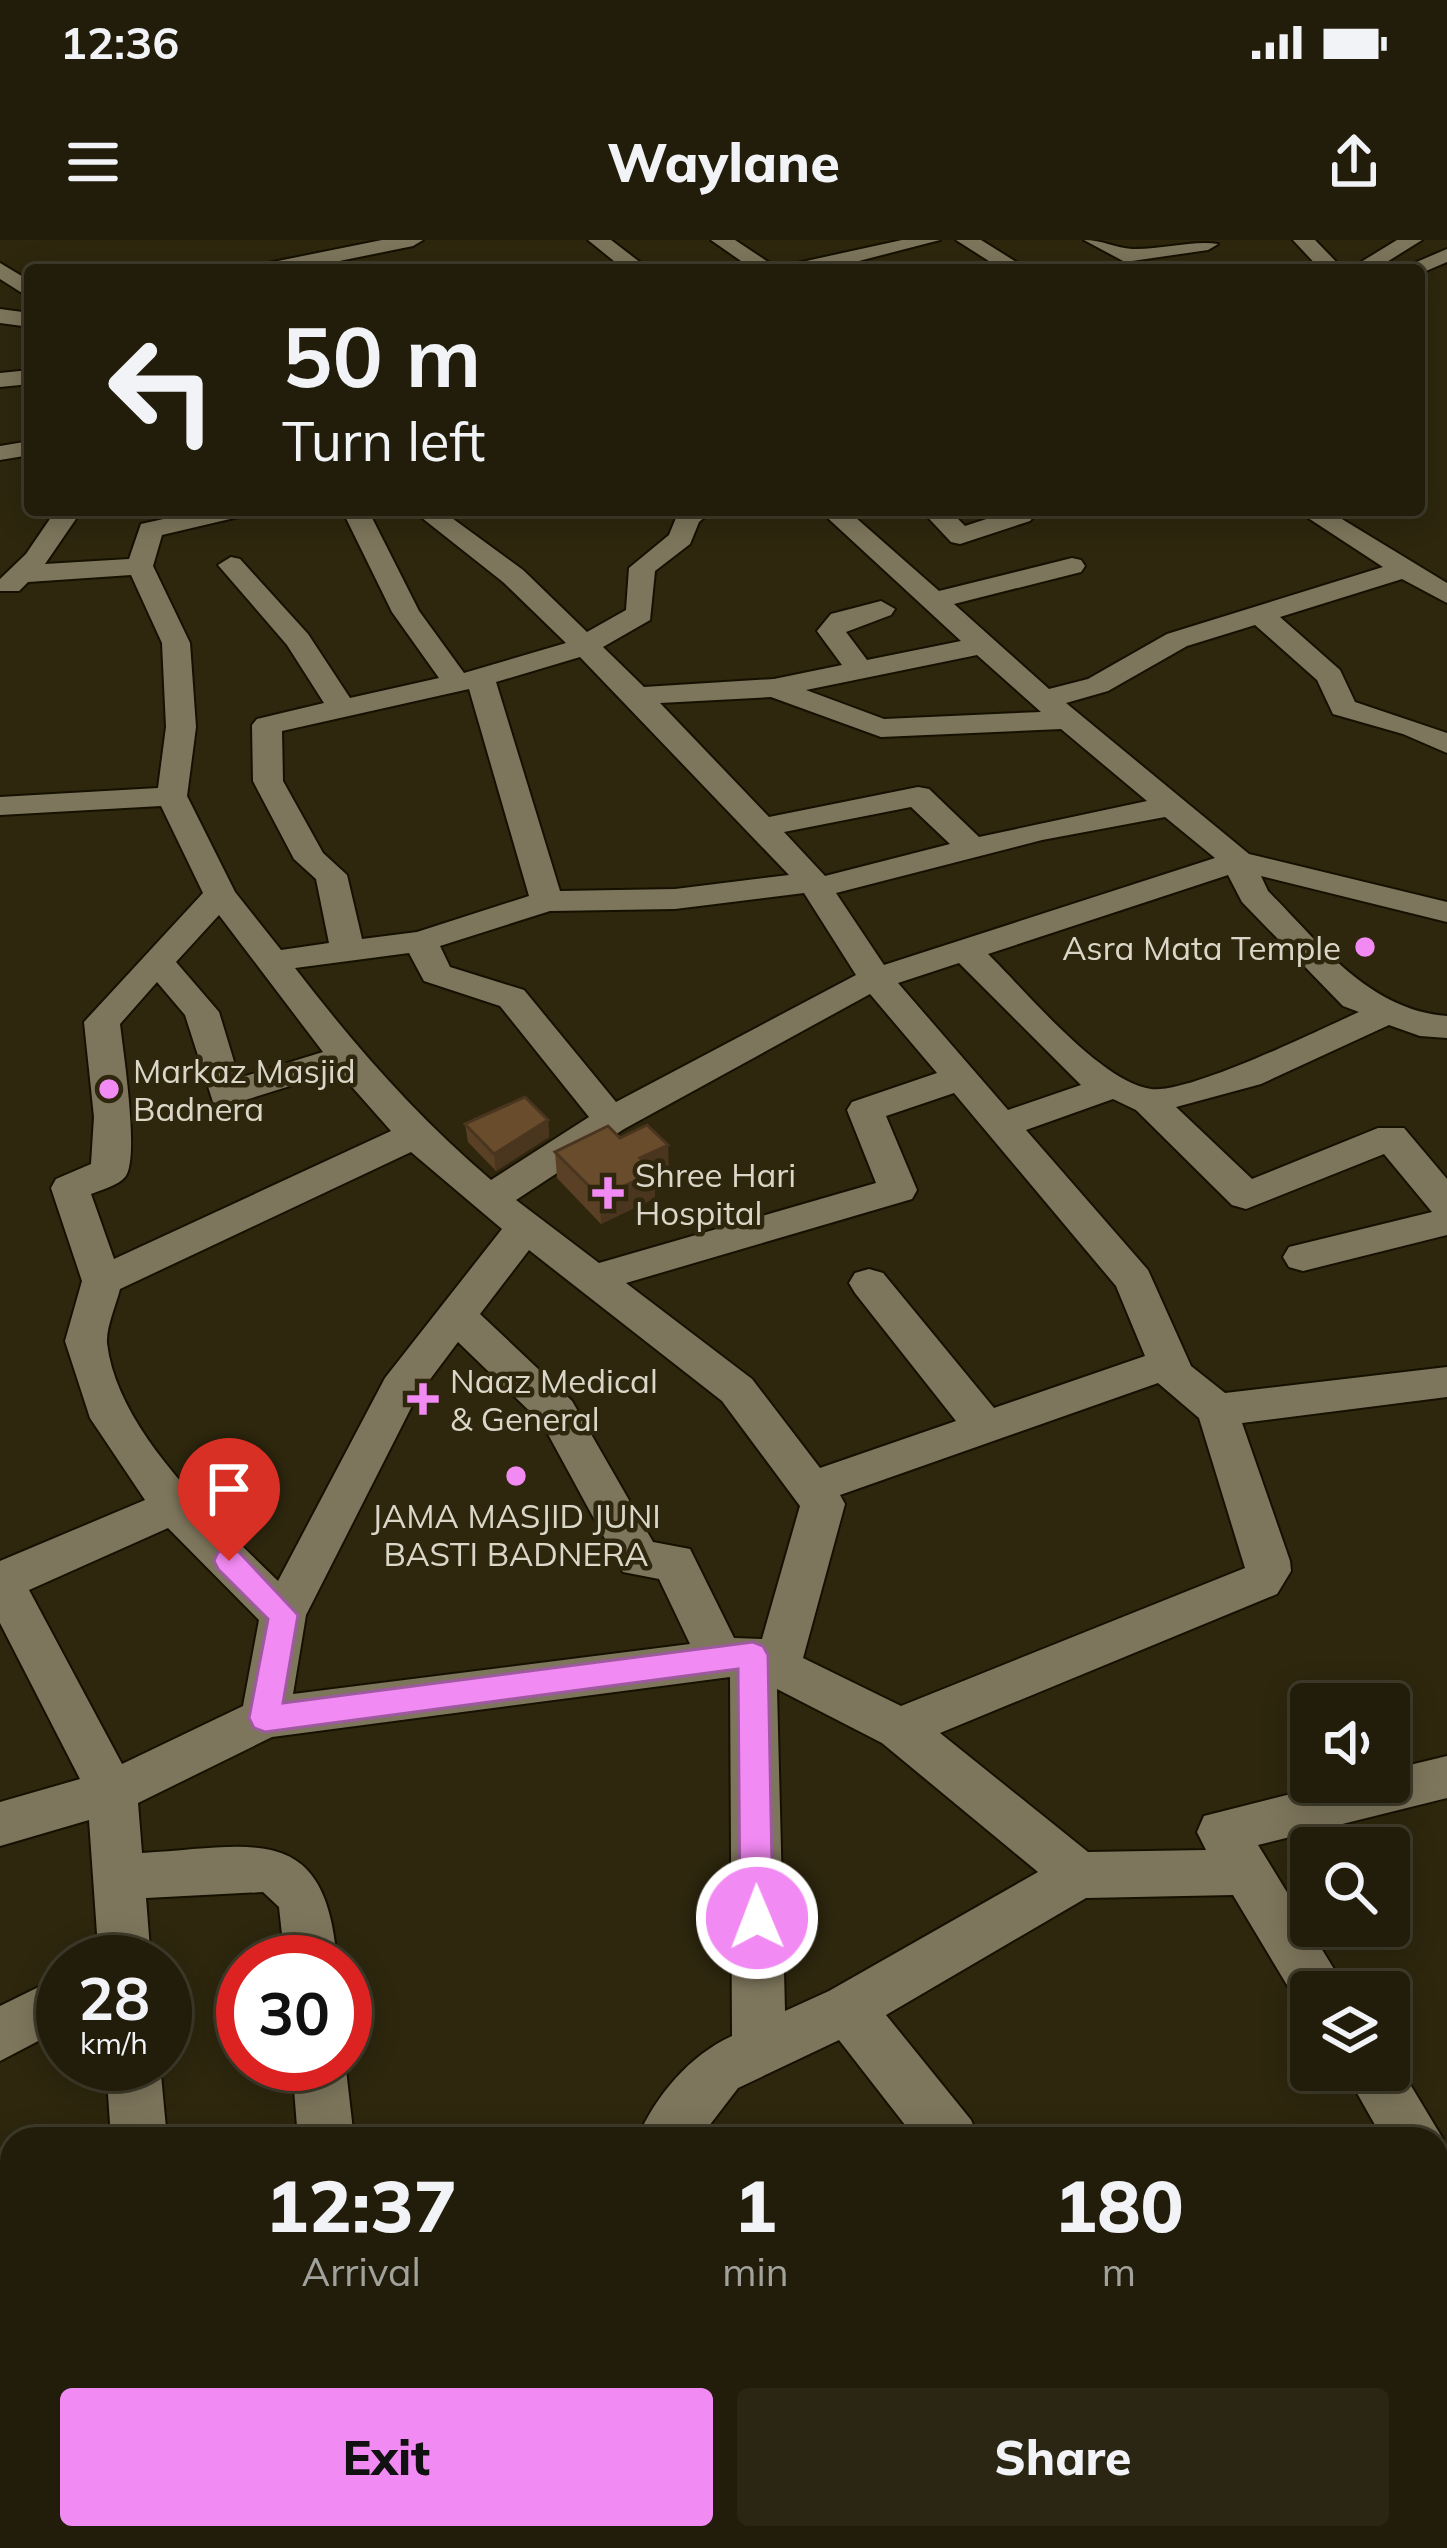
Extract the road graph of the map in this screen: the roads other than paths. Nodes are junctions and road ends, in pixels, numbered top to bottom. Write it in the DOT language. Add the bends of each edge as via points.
graph roads {
  1 [pos="413,240"];
  2 [pos="598,240"];
  3 [pos="721,240"];
  4 [pos="843,240"];
  5 [pos="930,240"];
  6 [pos="966,240"];
  7 [pos="1094,240"];
  8 [pos="1200,240"];
  9 [pos="1412,240"];
  10 [pos="866,254"];
  11 [pos="293,264"];
  12 [pos="631,264"];
  13 [pos="759,264"];
  14 [pos="822,264"];
  15 [pos="1008,264"];
  16 [pos="1370,264"];
  17 [pos="0,268"];
  18 [pos="24,286"];
  19 [pos="64,516"];
  20 [pos="212,516"];
  21 [pos="358,516"];
  22 [pos="432,516"];
  23 [pos="691,516"];
  24 [pos="842,516"];
  25 [pos="940,516"];
  26 [pos="1319,516"];
  27 [pos="1021,517"];
  28 [pos="231,565"];
  29 [pos="140,566"];
  30 [pos="1072,566"];
  31 [pos="1408,568"];
  32 [pos="10,584"];
  33 [pos="1447,595"];
  34 [pos="934,601"];
  35 [pos="881,609"];
  36 [pos="1260,614"];
  37 [pos="982,645"];
  38 [pos="582,647"];
  39 [pos="860,670"];
  40 [pos="469,680"];
  41 [pos="767,689"];
  42 [pos="637,696"];
  43 [pos="1044,700"];
  44 [pos="342,708"];
  45 [pos="1069,720"];
  46 [pos="798,733"];
  47 [pos="1447,744"];
  48 [pos="172,796"];
  49 [pos="0,806"];
  50 [pos="1172,806"];
  51 [pos="764,827"];
  52 [pos="972,848"];
  53 [pos="1238,861"];
  54 [pos="815,885"];
  55 [pos="1365,891"];
  56 [pos="220,894"];
  57 [pos="547,902"];
  58 [pos="1447,912"];
  59 [pos="421,941"];
  60 [pos="1447,944"];
  61 [pos="964,950"];
  62 [pos="348,951"];
  63 [pos="275,961"];
  64 [pos="159,963"];
  65 [pos="876,979"];
  66 [pos="1389,1012"];
  67 [pos="1447,1027"];
  68 [pos="345,1057"];
  69 [pos="961,1078"];
  70 [pos="1115,1086"];
  71 [pos="1149,1102"];
  72 [pos="610,1120"];
  73 [pos="1001,1125"];
  74 [pos="415,1135"];
  75 [pos="489,1198"];
  76 [pos="1447,1205"];
  77 [pos="1447,1222"];
  78 [pos="525,1227"];
  79 [pos="1303,1257"];
  80 [pos="592,1279"];
  81 [pos="102,1281"];
  82 [pos="868,1283"];
  83 [pos="456,1316"];
  84 [pos="1168,1364"];
  85 [pos="1447,1382"];
  86 [pos="1216,1410"];
  87 [pos="986,1427"];
  88 [pos="811,1488"];
  89 [pos="174,1506"];
  90 [pos="1,1582"];
  91 [pos="284,1615"];
  92 [pos="750,1660"];
  93 [pos="265,1718"];
  94 [pos="899,1728"];
  95 [pos="1447,1777"];
  96 [pos="112,1792"];
  97 [pos="0,1824"];
  98 [pos="1243,1872"];
  99 [pos="1079,1875"];
  100 [pos="118,1877"];
  101 [pos="123,1935"];
  102 [pos="309,1935"];
  103 [pos="1307,1971"];
  104 [pos="848,2009"];
  105 [pos="36,2015"];
  106 [pos="0,2035"];
  107 [pos="758,2050"];
  108 [pos="135,2091"];
  109 [pos="322,2091"];
  110 [pos="1384,2091"];
  111 [pos="138,2127"];
  112 [pos="325,2127"];
  113 [pos="674,2127"];
  114 [pos="941,2127"];
  115 [pos="1407,2127"];
  1 -- 11 [label="street"];
  2 -- 12 [label="street"];
  3 -- 13 [label="street"];
  4 -- 10 [label="street"];
  5 -- 10 [label="street"];
  6 -- 15 [label="street"];
  7 -- 8 [label="street" via="1125,256 1208,244"];
  9 -- 16 [label="street"];
  10 -- 14 [label="street"];
  17 -- 18 [label="street"];
  19 -- 32 [label="street"];
  20 -- 29 [label="street" via="150,530"];
  21 -- 40 [label="street" via="406,612"];
  22 -- 38 [label="street" via="513,577"];
  23 -- 38 [label="street" via="681,538 642,568 640,614"];
  24 -- 34 [label="street"];
  25 -- 27 [label="street" via="960,536"];
  26 -- 31 [label="street"];
  28 -- 44 [label="street" via="298,640"];
  29 -- 32 [label="street"];
  29 -- 48 [label="street" via="176,644 181,727"];
  30 -- 34 [label="street"];
  31 -- 33 [label="street"];
  31 -- 36 [label="street"];
  34 -- 37 [label="street"];
  35 -- 39 [label="street" via="841,620 831,631"];
  36 -- 43 [label="street" via="1177,640 1104,682"];
  36 -- 47 [label="street" via="1330,676 1342,708"];
  37 -- 39 [label="street"];
  37 -- 43 [label="street"];
  38 -- 40 [label="street"];
  38 -- 42 [label="street"];
  39 -- 41 [label="street"];
  40 -- 44 [label="street"];
  40 -- 57 [label="street"];
  41 -- 42 [label="street"];
  41 -- 45 [label="street" via="881,728"];
  41 -- 46 [label="street"];
  42 -- 51 [label="street"];
  43 -- 45 [label="street"];
  44 -- 62 [label="street" via="267,724 268,781 310,859 331,875"];
  45 -- 50 [label="street"];
  48 -- 49 [label="street"];
  48 -- 56 [label="street"];
  50 -- 52 [label="street"];
  50 -- 53 [label="street"];
  51 -- 52 [label="street" via="918,796"];
  51 -- 54 [label="street"];
  52 -- 54 [label="street"];
  53 -- 55 [label="street"];
  53 -- 61 [label="street"];
  53 -- 66 [label="street" via="1254,895 1355,998"];
  54 -- 57 [label="street"];
  54 -- 65 [label="street"];
  55 -- 58 [label="street"];
  55 -- 60 [label="street"];
  56 -- 63 [label="street"];
  56 -- 64 [label="street"];
  57 -- 59 [label="street"];
  59 -- 62 [label="street"];
  59 -- 72 [label="street" via="436,974 512,998"];
  61 -- 65 [label="street"];
  61 -- 70 [label="street" via="1093,1076"];
  62 -- 63 [label="street"];
  63 -- 68 [label="street"];
  64 -- 68 [label="street" via="202,1012 226,1094"];
  64 -- 81 [label="street" via="102,1022 110,1171 70,1188"];
  65 -- 69 [label="street"];
  65 -- 72 [label="street"];
  66 -- 67 [label="street"];
  66 -- 71 [label="street" via="1248,1076"];
  68 -- 74 [label="street"];
  69 -- 73 [label="street"];
  69 -- 80 [label="street" via="866,1110 898,1190"];
  70 -- 71 [label="street"];
  70 -- 73 [label="street"];
  71 -- 76 [label="street" via="1246,1196 1391,1137"];
  72 -- 75 [label="street"];
  73 -- 84 [label="street" via="1134,1280"];
  74 -- 75 [label="street"];
  74 -- 81 [label="street"];
  75 -- 78 [label="street"];
  77 -- 79 [label="street"];
  78 -- 80 [label="street"];
  78 -- 83 [label="street"];
  80 -- 88 [label="street" via="736,1390"];
  81 -- 89 [label="street" via="86,1341 111,1418"];
  82 -- 87 [label="street"];
  83 -- 91 [label="street" via="400,1390"];
  83 -- 92 [label="street" via="557,1412 639,1559 674,1562"];
  84 -- 86 [label="street"];
  84 -- 87 [label="street"];
  85 -- 86 [label="street"];
  86 -- 94 [label="street" via="1267,1561 1261,1581"];
  87 -- 88 [label="street"];
  88 -- 92 [label="street" via="823,1504"];
  89 -- 90 [label="street"];
  89 -- 91 [label="street"];
  90 -- 96 [label="street"];
  91 -- 93 [label="street"];
  92 -- 93 [label="street"];
  92 -- 94 [label="street"];
  92 -- 107 [label="street"];
  93 -- 96 [label="street"];
  94 -- 99 [label="street"];
  95 -- 98 [label="street" via="1222,1832"];
  96 -- 97 [label="street"];
  96 -- 100 [label="street"];
  98 -- 99 [label="street"];
  98 -- 103 [label="street"];
  99 -- 104 [label="street"];
  100 -- 101 [label="street"];
  100 -- 102 [label="street" via="265,1869 291,1881 307,1910"];
  104 -- 107 [label="street"];
  104 -- 114 [label="street"];
  105 -- 106 [label="street"];
  107 -- 113 [label="street" via="719,2069"];
  108 -- 111 [label="street"];
  109 -- 112 [label="street"];
  110 -- 115 [label="street"];
}
